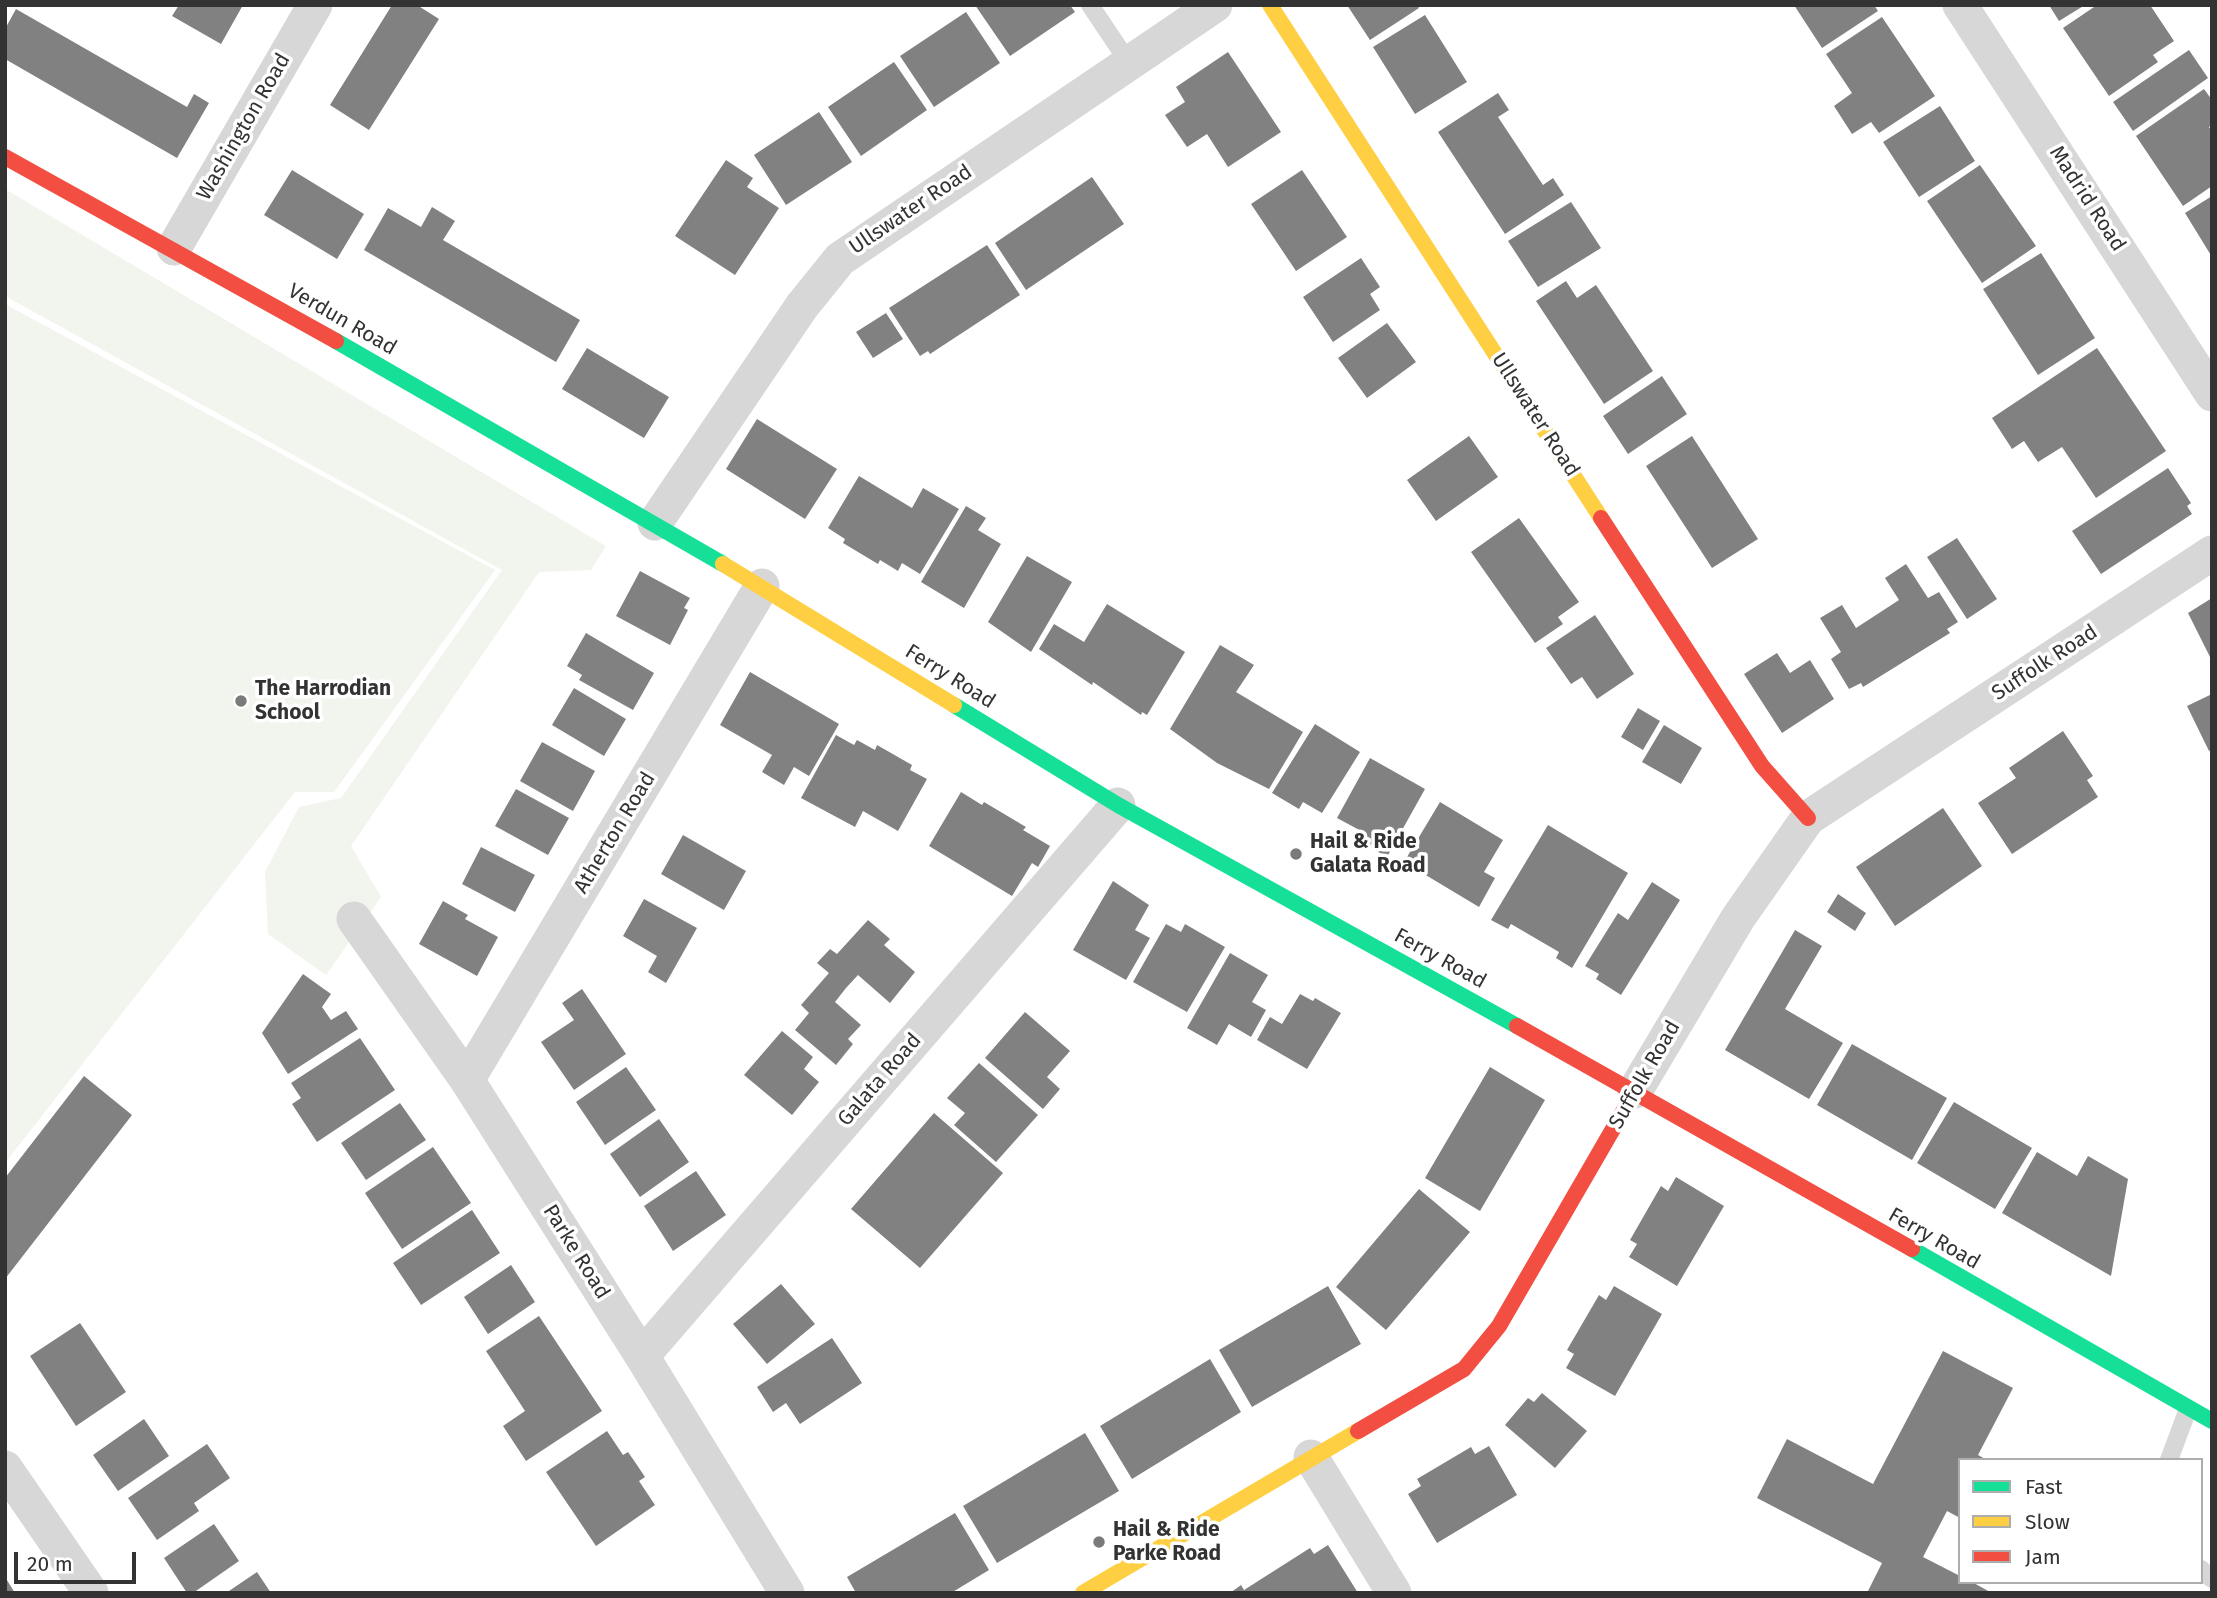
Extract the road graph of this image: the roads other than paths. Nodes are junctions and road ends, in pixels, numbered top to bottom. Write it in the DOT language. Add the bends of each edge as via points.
graph roads {
  1 [pos="315,5"];
  2 [pos="1090,5"];
  3 [pos="1215,5"];
  4 [pos="1270,5"];
  5 [pos="1960,5"];
  6 [pos="1129,63"];
  7 [pos="5,157"];
  8 [pos="174,248"];
  9 [pos="2212,394"];
  10 [pos="655,523"];
  11 [pos="2212,553"];
  12 [pos="762,586"];
  13 [pos="1118,805"];
  14 [pos="1808,818"];
  15 [pos="354,919"];
  16 [pos="467,1080"];
  17 [pos="1635,1091"];
  18 [pos="642,1356"];
  19 [pos="2188,1409"];
  20 [pos="2212,1421"];
  21 [pos="1311,1457"];
  22 [pos="2170,1458"];
  23 [pos="5,1468"];
  24 [pos="91,1593"];
  25 [pos="787,1593"];
  26 [pos="1083,1593"];
  27 [pos="1394,1593"];
  1 -- 8 [label="street, Washington Road"];
  2 -- 6 [label="lane"];
  3 -- 6 [label="street, Ullswater Road"];
  4 -- 14 [label="street, Ullswater Road" via="1762,765"];
  5 -- 9 [label="street, Madrid Road"];
  6 -- 10 [label="street, Ullswater Road" via="840,259 802,306"];
  7 -- 8 [label="street, Verdun Road"];
  8 -- 10 [label="street, Verdun Road"];
  10 -- 12 [label="street, Ferry Road"];
  11 -- 14 [label="street, Suffolk Road"];
  12 -- 13 [label="street, Ferry Road"];
  12 -- 16 [label="street, Atherton Road"];
  13 -- 17 [label="street, Ferry Road"];
  13 -- 18 [label="street, Galata Road"];
  14 -- 17 [label="street, Suffolk Road" via="1738,918"];
  15 -- 16 [label="street, Parke Road"];
  16 -- 18 [label="street, Parke Road"];
  17 -- 19 [label="street, Ferry Road"];
  17 -- 21 [label="street, Suffolk Road" via="1483,1350 1439,1386"];
  18 -- 25 [label="street, Parke Road"];
  19 -- 20 [label="street, Ferry Road"];
  19 -- 22 [label="lane"];
  21 -- 26 [label="street, Suffolk Road"];
  21 -- 27 [label="street"];
  23 -- 24 [label="street"];
}
